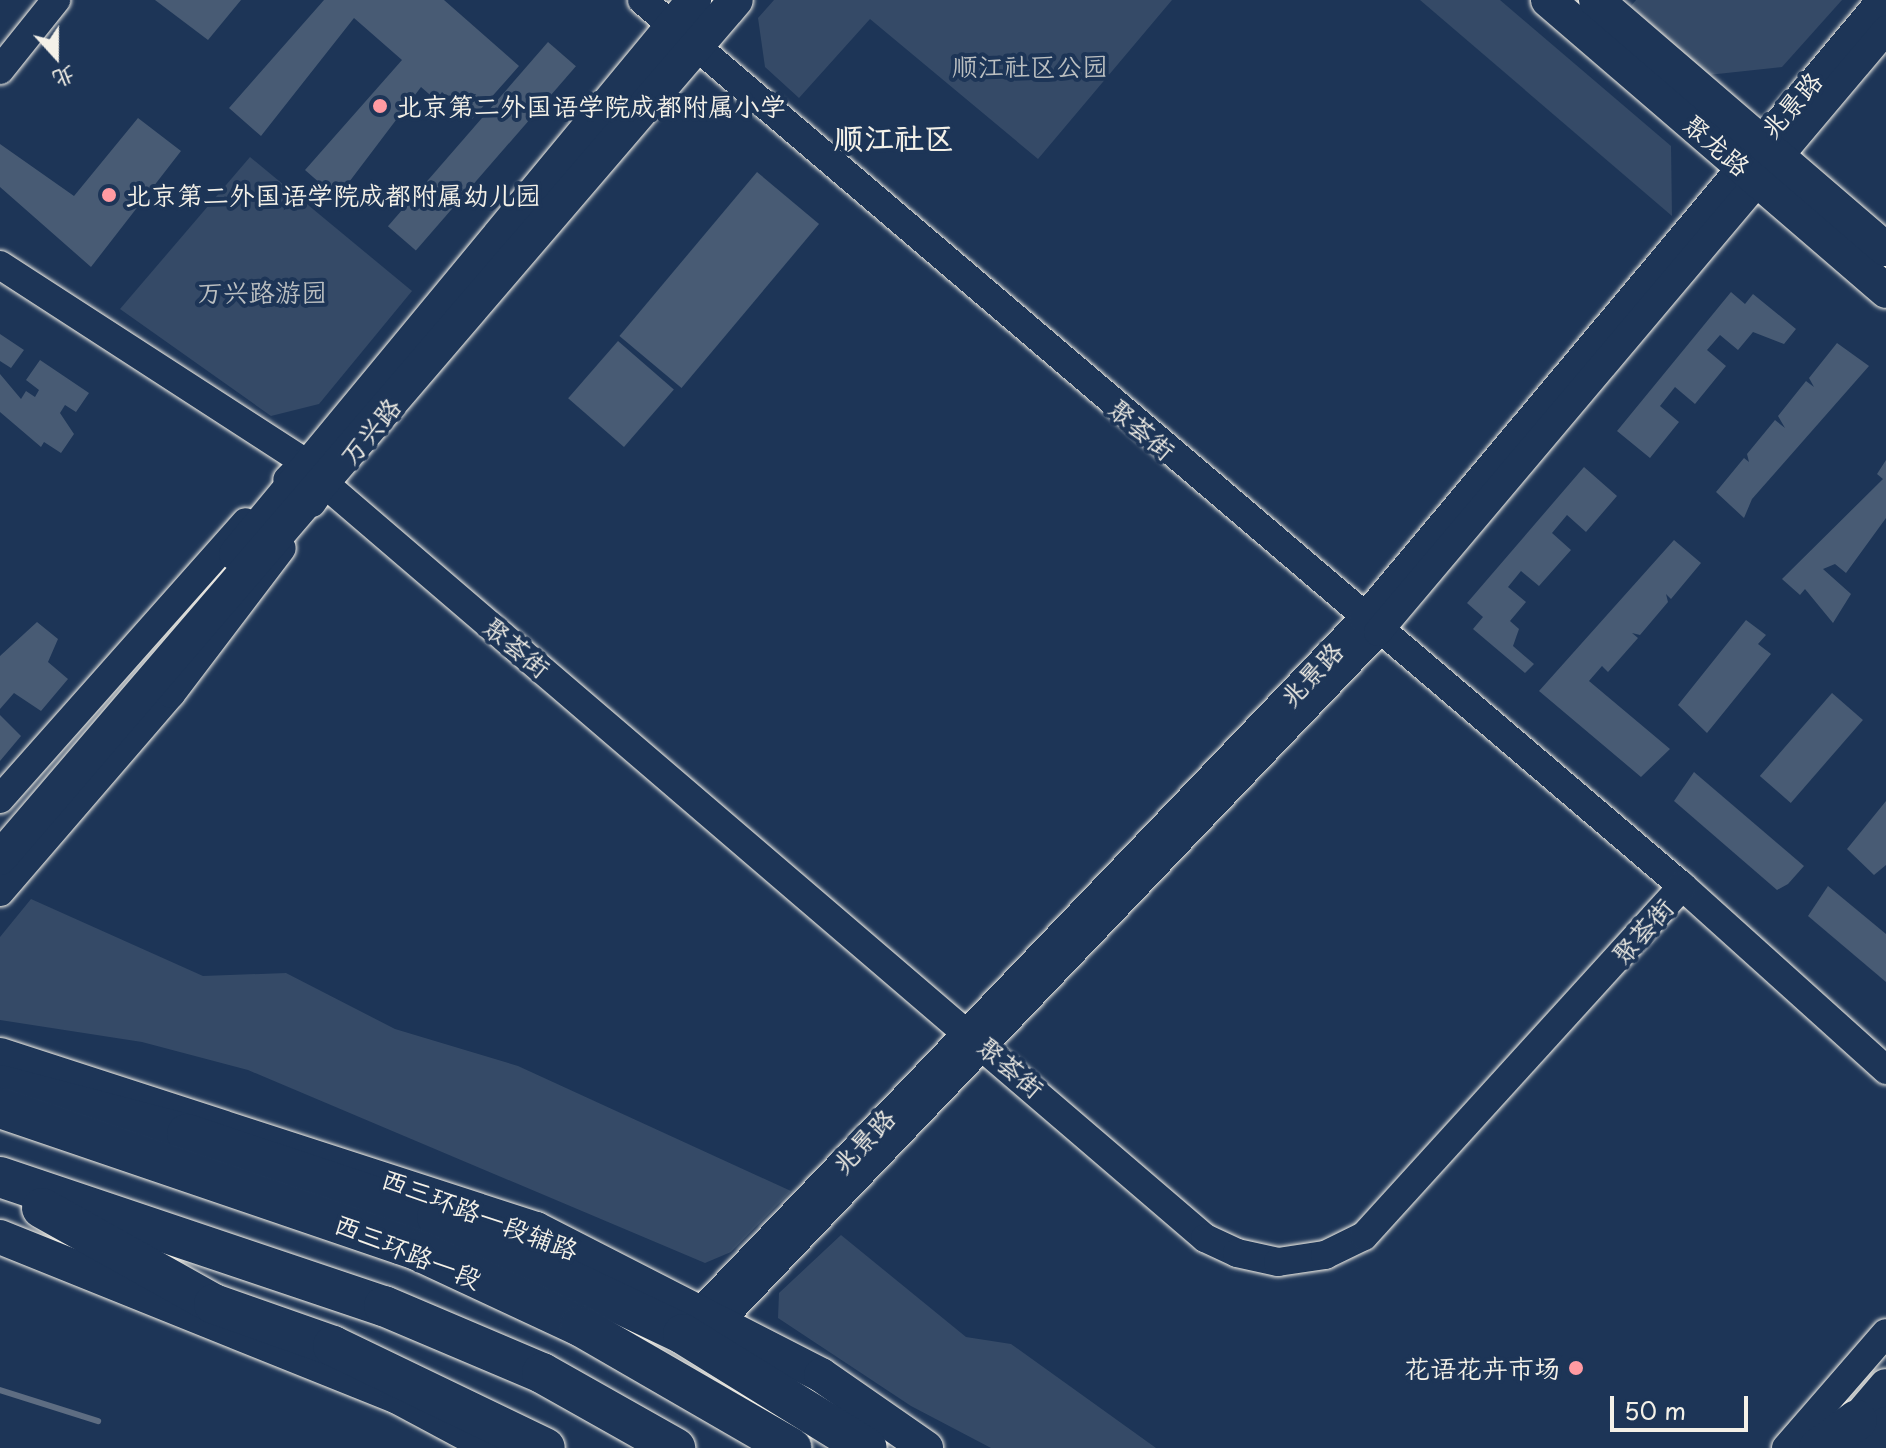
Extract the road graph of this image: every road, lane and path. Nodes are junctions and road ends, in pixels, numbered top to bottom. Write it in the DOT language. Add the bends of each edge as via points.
graph roads {
  1 [pos="56,0"];
  2 [pos="642,0"];
  3 [pos="694,0"];
  4 [pos="736,0"];
  5 [pos="1548,0"];
  6 [pos="1881,0"];
  7 [pos="1600,1"];
  8 [pos="1886,30"];
  9 [pos="684,36"];
  10 [pos="0,70"];
  11 [pos="1760,161"];
  12 [pos="1886,249"];
  13 [pos="0,265"];
  14 [pos="1886,291"];
  15 [pos="315,473"];
  16 [pos="1370,626"];
  17 [pos="88,739"];
  18 [pos="0,799"];
  19 [pos="0,830"];
  20 [pos="0,858"];
  21 [pos="1682,886"];
  22 [pos="0,892"];
  23 [pos="978,1038"];
  24 [pos="0,1055"];
  25 [pos="1886,1070"];
  26 [pos="0,1085"];
  27 [pos="0,1108"];
  28 [pos="0,1177"];
  29 [pos="0,1184"];
  30 [pos="0,1237"];
  31 [pos="710,1316"];
  32 [pos="1886,1333"];
  33 [pos="1886,1386"];
  34 [pos="1860,1435"];
  35 [pos="493,1448"];
  36 [pos="545,1448"];
  37 [pos="675,1448"];
  38 [pos="791,1448"];
  39 [pos="867,1448"];
  40 [pos="926,1448"];
  41 [pos="1786,1448"];
  42 [pos="1819,1448"];
  1 -- 10 [label="street"];
  2 -- 9 [label="street, 聚荟街"];
  3 -- 9 [label="main road"];
  4 -- 9 [label="main road, 万兴路"];
  5 -- 11 [label="main road, 聚龙路"];
  6 -- 11 [label="street, 兆景路"];
  7 -- 11 [label="main road, 聚龙路"];
  8 -- 11 [label="street, 兆景路"];
  9 -- 15 [label="main road, 万兴路"];
  9 -- 16 [label="street, 聚荟街"];
  11 -- 12 [label="main road, 聚龙路"];
  11 -- 14 [label="main road, 聚龙路"];
  11 -- 16 [label="street, 兆景路"];
  13 -- 15 [label="street, 聚荟街"];
  15 -- 17 [label="main road, 万兴路"];
  15 -- 18 [label="street" via="168,601"];
  15 -- 22 [label="street" via="256,588"];
  15 -- 23 [label="street, 聚荟街"];
  16 -- 21 [label="street, 聚荟街"];
  16 -- 23 [label="street, 兆景路"];
  17 -- 19 [label="main road"];
  17 -- 20 [label="main road, 万兴路"];
  21 -- 23 [label="street, 聚荟街" via="1396,1208 1364,1236 1325,1255 1278,1262 1205,1238"];
  21 -- 25 [label="street, 聚荟街"];
  23 -- 31 [label="street, 兆景路"];
  24 -- 31 [label="main road, 西三环路一段辅路" via="536,1229"];
  26 -- 39 [label="highway" via="187,1134 437,1217 683,1334"];
  27 -- 38 [label="highway, 西三环路一段" via="417,1250 580,1326"];
  28 -- 37 [label="highway" via="384,1306 542,1373"];
  29 -- 36 [label="highway" via="214,1304 333,1346"];
  30 -- 35 [label="main road" via="398,1397"];
  31 -- 40 [label="main road, 西三环路一段辅路" via="821,1375"];
  32 -- 41 [label="street"];
  33 -- 34 [label="main road"];
  34 -- 42 [label="highway"];
}
